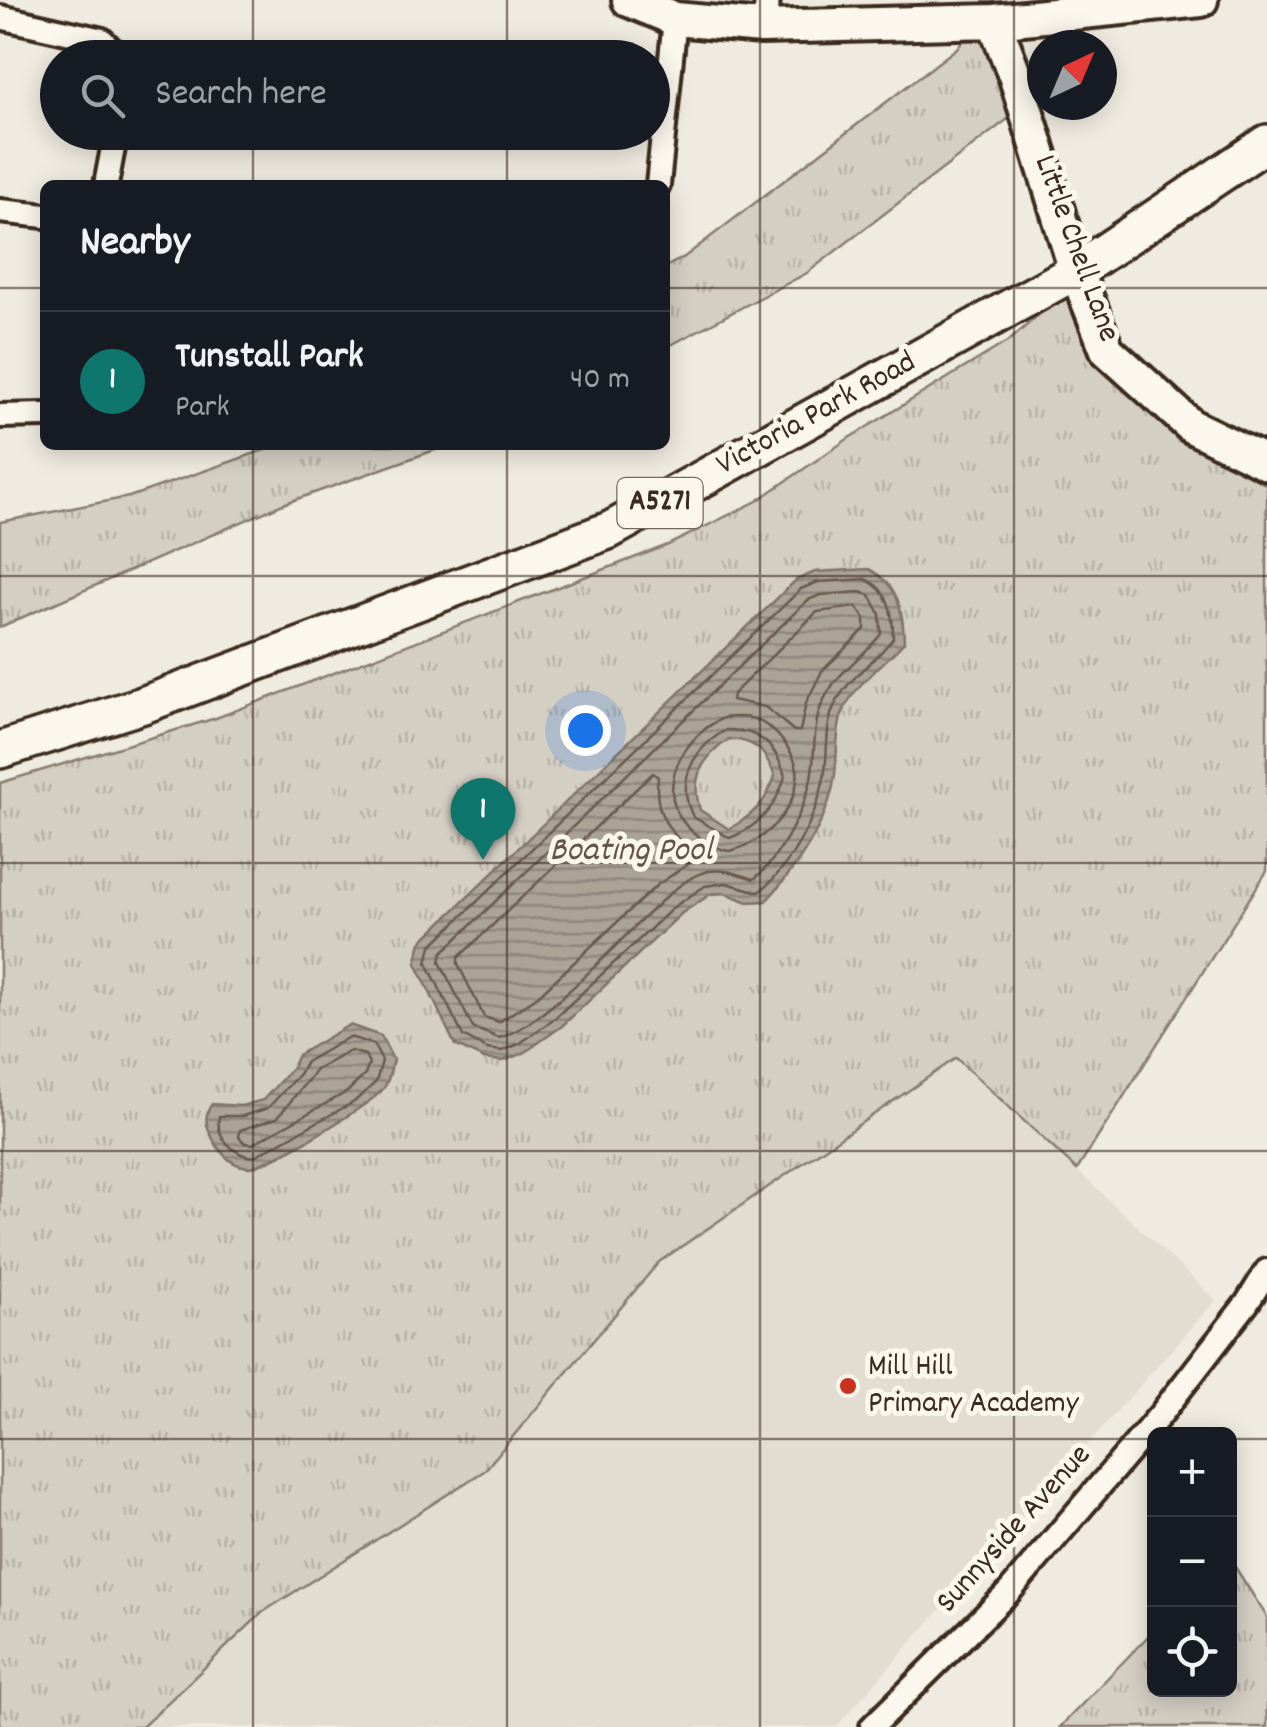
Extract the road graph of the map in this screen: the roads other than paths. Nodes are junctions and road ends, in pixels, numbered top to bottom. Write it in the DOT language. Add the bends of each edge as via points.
graph roads {
  1 [pos="628,0"];
  2 [pos="1201,0"];
  3 [pos="1037,8"];
  4 [pos="6,12"];
  5 [pos="765,14"];
  6 [pos="675,19"];
  7 [pos="994,20"];
  8 [pos="102,40"];
  9 [pos="670,68"];
  10 [pos="1267,144"];
  11 [pos="113,150"];
  12 [pos="662,150"];
  13 [pos="107,180"];
  14 [pos="659,180"];
  15 [pos="0,211"];
  16 [pos="40,215"];
  17 [pos="1076,270"];
  18 [pos="40,415"];
  19 [pos="0,416"];
  20 [pos="1267,463"];
  21 [pos="0,750"];
  22 [pos="1267,1271"];
  23 [pos="1247,1303"];
  24 [pos="1267,1317"];
  25 [pos="872,1727"];
  1 -- 6 [label="street"];
  2 -- 3 [label="street"];
  3 -- 7 [label="street"];
  4 -- 8 [label="street"];
  5 -- 6 [label="street"];
  5 -- 7 [label="street"];
  6 -- 9 [label="street"];
  7 -- 17 [label="street, Little Chell Lane"];
  10 -- 17 [label="main road, Victoria Park Road / A5271"];
  11 -- 13 [label="street"];
  12 -- 14 [label="street"];
  15 -- 16 [label="street"];
  17 -- 20 [label="street, Little Chell Lane" via="1107,350 1191,426"];
  17 -- 21 [label="main road, Victoria Park Road / A5271" via="610,530 143,705"];
  18 -- 19 [label="street"];
  22 -- 23 [label="street, Sunnyside Avenue"];
  23 -- 24 [label="street"];
  23 -- 25 [label="street, Sunnyside Avenue" via="1009,1592"];
}
